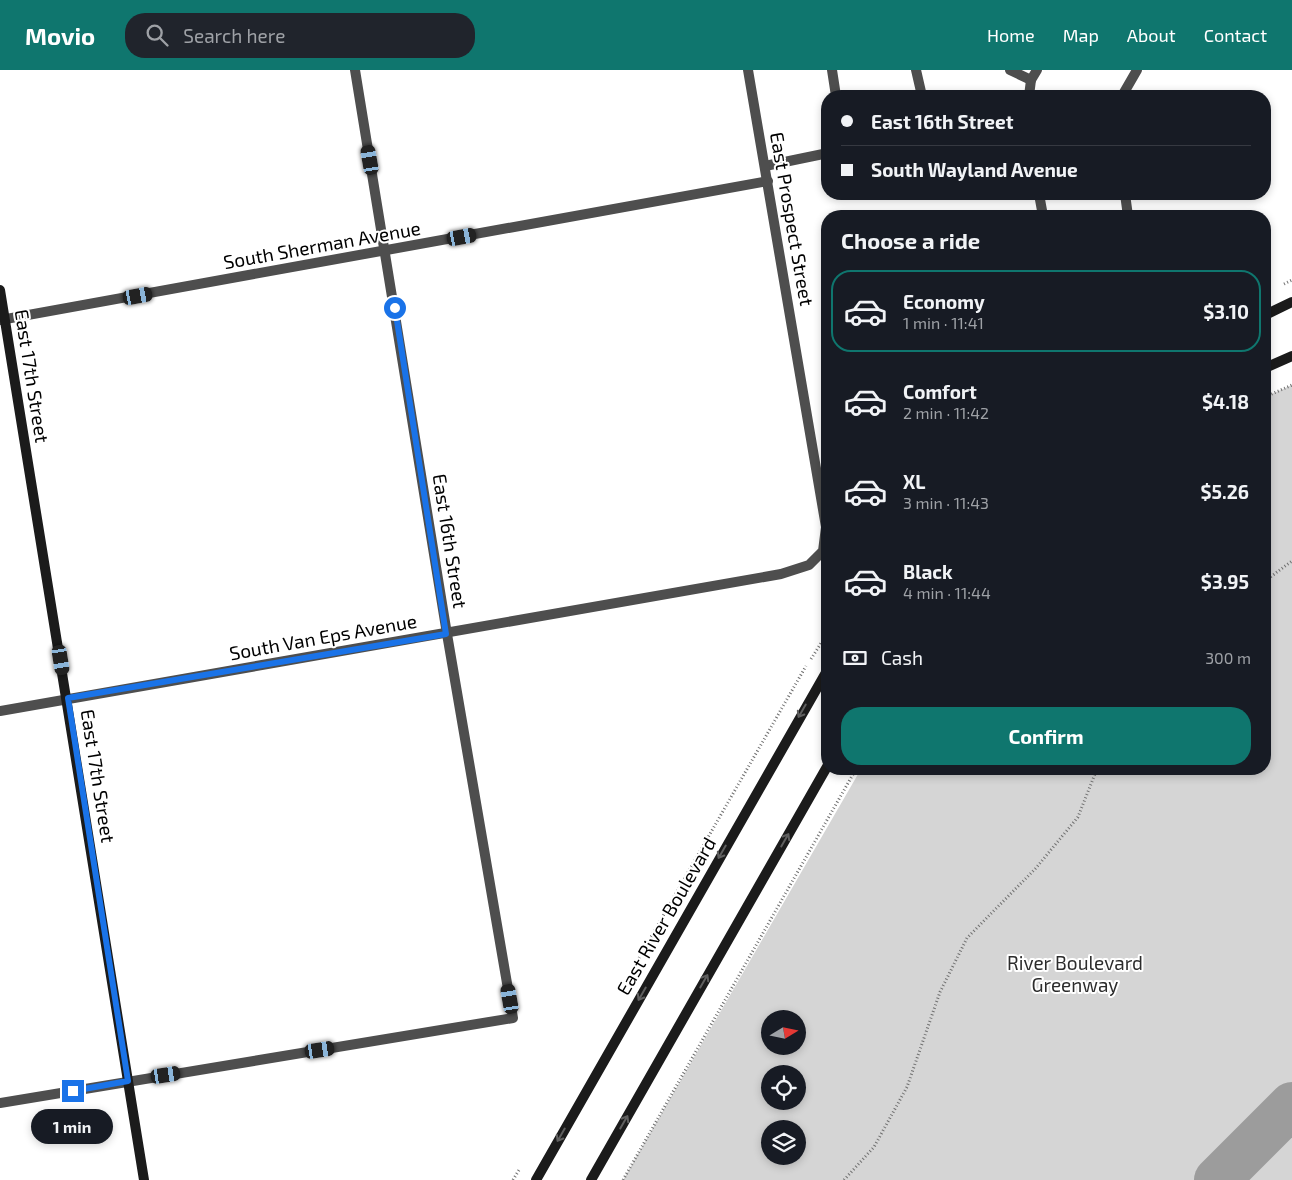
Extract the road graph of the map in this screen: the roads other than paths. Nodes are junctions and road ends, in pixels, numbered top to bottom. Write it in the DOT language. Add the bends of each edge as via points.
graph roads {
  1 [pos="355,70"];
  2 [pos="748,70"];
  3 [pos="832,70"];
  4 [pos="916,70"];
  5 [pos="1010,70"];
  6 [pos="1037,70"];
  7 [pos="1137,70"];
  8 [pos="1031,80"];
  9 [pos="835,90"];
  10 [pos="921,90"];
  11 [pos="1030,90"];
  12 [pos="1125,90"];
  13 [pos="821,154"];
  14 [pos="765,166"];
  15 [pos="768,181"];
  16 [pos="386,251"];
  17 [pos="0,290"];
  18 [pos="1292,302"];
  19 [pos="1271,312"];
  20 [pos="3,320"];
  21 [pos="1292,356"];
  22 [pos="1271,365"];
  23 [pos="821,497"];
  24 [pos="821,554"];
  25 [pos="446,634"];
  26 [pos="821,681"];
  27 [pos="68,698"];
  28 [pos="0,711"];
  29 [pos="822,775"];
  30 [pos="128,1081"];
  31 [pos="0,1103"];
  32 [pos="144,1180"];
  33 [pos="536,1180"];
  34 [pos="591,1180"];
  1 -- 16 [label="street, East 16th Street"];
  2 -- 14 [label="street, East Prospect Street"];
  3 -- 9 [label="street"];
  4 -- 10 [label="street"];
  5 -- 8 [label="street"];
  6 -- 8 [label="street"];
  7 -- 12 [label="street"];
  8 -- 11 [label="street"];
  13 -- 14 [label="street"];
  14 -- 15 [label="street, East Prospect Street"];
  15 -- 16 [label="street, South Sherman Avenue"];
  15 -- 23 [label="street, East Prospect Street"];
  16 -- 20 [label="street, South Sherman Avenue"];
  16 -- 25 [label="street, East 16th Street"];
  17 -- 20 [label="main road, East 17th Street"];
  18 -- 19 [label="main road"];
  20 -- 27 [label="main road, East 17th Street"];
  21 -- 22 [label="main road"];
  24 -- 25 [label="street, South Van Eps Avenue" via="808,565 781,574"];
  25 -- 27 [label="street, South Van Eps Avenue"];
  25 -- 30 [label="street, East 16th Street" via="513,1018"];
  26 -- 33 [label="main road, East River Boulevard, one-way"];
  27 -- 28 [label="street, South Van Eps Avenue"];
  27 -- 30 [label="main road, East 17th Street"];
  34 -- 29 [label="main road, one-way"];
  30 -- 31 [label="street"];
  30 -- 32 [label="main road, East 17th Street"];
}
